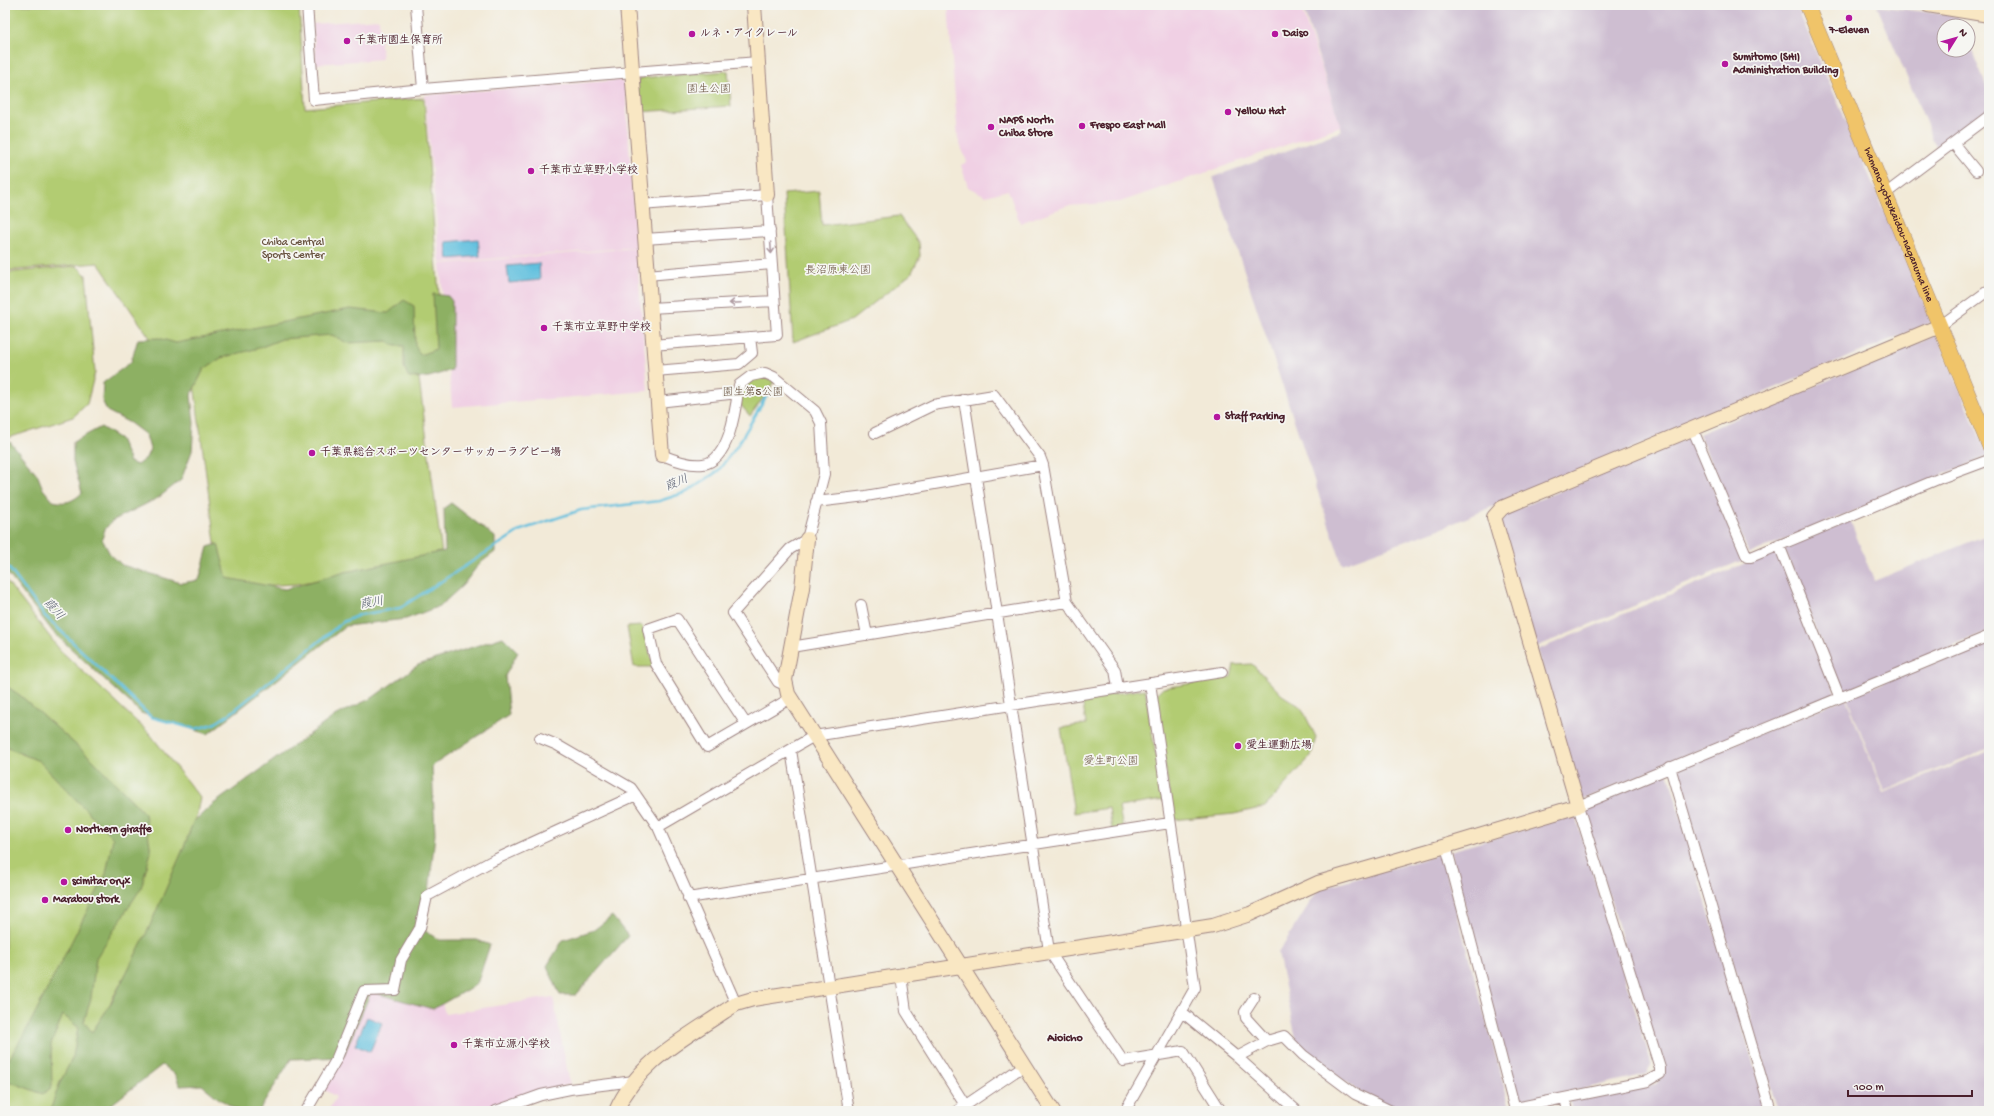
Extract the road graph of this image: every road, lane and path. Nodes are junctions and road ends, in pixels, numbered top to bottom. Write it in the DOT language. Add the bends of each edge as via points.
graph roads {
  1 [pos="307,5"];
  2 [pos="416,5"];
  3 [pos="627,5"];
  4 [pos="754,5"];
  5 [pos="1807,5"];
  6 [pos="1928,5"];
  7 [pos="1967,8"];
  8 [pos="1989,15"];
  9 [pos="758,62"];
  10 [pos="631,73"];
  11 [pos="423,89"];
  12 [pos="1989,116"];
  13 [pos="1953,143"];
  14 [pos="1976,171"];
  15 [pos="1885,194"];
  16 [pos="767,195"];
  17 [pos="641,205"];
  18 [pos="770,231"];
  19 [pos="644,239"];
  20 [pos="772,264"];
  21 [pos="647,275"];
  22 [pos="1989,290"];
  23 [pos="774,301"];
  24 [pos="650,308"];
  25 [pos="1940,326"];
  26 [pos="750,337"];
  27 [pos="652,345"];
  28 [pos="655,371"];
  29 [pos="738,393"];
  30 [pos="964,399"];
  31 [pos="658,402"];
  32 [pos="1693,430"];
  33 [pos="875,433"];
  34 [pos="1989,445"];
  35 [pos="662,455"];
  36 [pos="1989,460"];
  37 [pos="1043,465"];
  38 [pos="975,476"];
  39 [pos="816,502"];
  40 [pos="807,540"];
  41 [pos="1779,545"];
  42 [pos="1067,602"];
  43 [pos="861,605"];
  44 [pos="996,615"];
  45 [pos="867,635"];
  46 [pos="1989,636"];
  47 [pos="791,647"];
  48 [pos="1222,672"];
  49 [pos="1150,683"];
  50 [pos="785,686"];
  51 [pos="1118,688"];
  52 [pos="1839,696"];
  53 [pos="791,698"];
  54 [pos="1010,705"];
  55 [pos="746,724"];
  56 [pos="814,736"];
  57 [pos="540,738"];
  58 [pos="791,750"];
  59 [pos="1670,767"];
  60 [pos="636,795"];
  61 [pos="1578,806"];
  62 [pos="1170,824"];
  63 [pos="658,827"];
  64 [pos="1032,844"];
  65 [pos="1446,846"];
  66 [pos="897,866"];
  67 [pos="811,880"];
  68 [pos="688,898"];
  69 [pos="1186,931"];
  70 [pos="1049,951"];
  71 [pos="961,967"];
  72 [pos="901,976"];
  73 [pos="828,987"];
  74 [pos="1254,998"];
  75 [pos="736,1004"];
  76 [pos="1182,1012"];
  77 [pos="1267,1042"];
  78 [pos="1157,1056"];
  79 [pos="1237,1057"];
  80 [pos="1025,1065"];
  81 [pos="634,1081"];
  82 [pos="1565,1098"];
  83 [pos="515,1108"];
  84 [pos="961,1108"];
  85 [pos="306,1111"];
  86 [pos="496,1111"];
  87 [pos="616,1111"];
  88 [pos="849,1111"];
  89 [pos="1053,1111"];
  90 [pos="1126,1111"];
  91 [pos="1221,1111"];
  92 [pos="1297,1111"];
  93 [pos="1391,1111"];
  94 [pos="1515,1111"];
  95 [pos="1568,1111"];
  96 [pos="1771,1111"];
  1 -- 11 [label="street" via="314,100"];
  2 -- 11 [label="street"];
  3 -- 10 [label="street"];
  4 -- 9 [label="street"];
  5 -- 15 [label="main road, hamano-yotsukaidou-naganuma line"];
  6 -- 7 [label="street"];
  7 -- 8 [label="street"];
  9 -- 10 [label="street"];
  9 -- 16 [label="street"];
  10 -- 11 [label="street"];
  10 -- 17 [label="street"];
  12 -- 13 [label="street"];
  13 -- 14 [label="street"];
  13 -- 15 [label="street"];
  15 -- 25 [label="main road, hamano-yotsukaidou-naganuma line"];
  16 -- 17 [label="street"];
  16 -- 18 [label="street"];
  17 -- 19 [label="street"];
  18 -- 19 [label="street"];
  18 -- 20 [label="street, one-way"];
  19 -- 21 [label="street"];
  20 -- 21 [label="street"];
  20 -- 23 [label="street"];
  21 -- 24 [label="street"];
  22 -- 25 [label="street"];
  23 -- 24 [label="street, one-way"];
  23 -- 26 [label="street" via="777,335"];
  24 -- 27 [label="street"];
  25 -- 32 [label="street"];
  25 -- 34 [label="main road, hamano-yotsukaidou-naganuma line"];
  26 -- 27 [label="street"];
  26 -- 28 [label="street" via="752,353 739,364"];
  27 -- 28 [label="street"];
  28 -- 31 [label="street"];
  29 -- 31 [label="street"];
  29 -- 35 [label="street" via="736,413 726,440 711,462 703,465 692,464"];
  29 -- 39 [label="street" via="739,385 751,376 765,373 781,382 815,412 821,423 823,436 824,474"];
  30 -- 33 [label="street" via="933,406"];
  30 -- 37 [label="street" via="994,394 1040,457"];
  30 -- 38 [label="street"];
  31 -- 35 [label="street"];
  32 -- 41 [label="street" via="1744,554 1751,557"];
  32 -- 61 [label="street" via="1502,508 1494,516"];
  36 -- 41 [label="street"];
  37 -- 38 [label="street"];
  37 -- 42 [label="street"];
  38 -- 39 [label="street" via="866,496"];
  38 -- 44 [label="street"];
  39 -- 40 [label="street"];
  40 -- 47 [label="street" via="802,588"];
  40 -- 50 [label="street" via="790,549 733,613 778,682"];
  41 -- 52 [label="street"];
  42 -- 44 [label="street"];
  42 -- 51 [label="street" via="1115,670"];
  43 -- 45 [label="street"];
  44 -- 45 [label="street"];
  44 -- 54 [label="street"];
  45 -- 47 [label="street"];
  46 -- 52 [label="street"];
  47 -- 50 [label="street"];
  48 -- 49 [label="street"];
  49 -- 51 [label="street"];
  49 -- 62 [label="street"];
  50 -- 53 [label="street"];
  51 -- 54 [label="street"];
  52 -- 59 [label="street"];
  53 -- 55 [label="street"];
  53 -- 56 [label="street"];
  54 -- 56 [label="street"];
  54 -- 64 [label="street"];
  55 -- 55 [label="street" via="678,619 648,629 656,664 708,747"];
  56 -- 58 [label="street"];
  56 -- 66 [label="street"];
  57 -- 60 [label="street" via="557,745 631,788"];
  58 -- 63 [label="street"];
  58 -- 67 [label="street"];
  59 -- 61 [label="street"];
  59 -- 96 [label="street"];
  60 -- 63 [label="street"];
  60 -- 85 [label="street" via="504,856 427,896 420,928 401,960 395,990 364,991 336,1060"];
  61 -- 65 [label="street"];
  61 -- 82 [label="street" via="1660,1074 1648,1081"];
  62 -- 64 [label="street"];
  62 -- 69 [label="street"];
  63 -- 68 [label="street"];
  64 -- 66 [label="street"];
  64 -- 70 [label="street"];
  65 -- 69 [label="street" via="1318,883 1236,919"];
  65 -- 94 [label="street"];
  66 -- 67 [label="street"];
  66 -- 71 [label="street"];
  67 -- 68 [label="street"];
  67 -- 73 [label="street"];
  68 -- 75 [label="street"];
  69 -- 70 [label="street"];
  69 -- 76 [label="street" via="1195,988"];
  70 -- 71 [label="street"];
  70 -- 78 [label="street" via="1122,1061"];
  71 -- 72 [label="street"];
  71 -- 80 [label="street"];
  72 -- 73 [label="street"];
  72 -- 84 [label="street" via="906,1011"];
  73 -- 75 [label="street" via="752,999"];
  73 -- 88 [label="street"];
  74 -- 77 [label="street" via="1245,1012 1246,1018"];
  75 -- 81 [label="street" via="659,1056"];
  76 -- 78 [label="street"];
  76 -- 79 [label="street"];
  77 -- 79 [label="street"];
  77 -- 93 [label="street" via="1284,1036 1304,1055 1356,1094"];
  78 -- 90 [label="street"];
  78 -- 91 [label="street" via="1183,1051"];
  79 -- 92 [label="street"];
  80 -- 84 [label="street"];
  80 -- 89 [label="street"];
  81 -- 83 [label="street" via="541,1095"];
  81 -- 87 [label="street"];
  82 -- 94 [label="street" via="1520,1107"];
  82 -- 95 [label="street"];
  83 -- 86 [label="street"];
}
